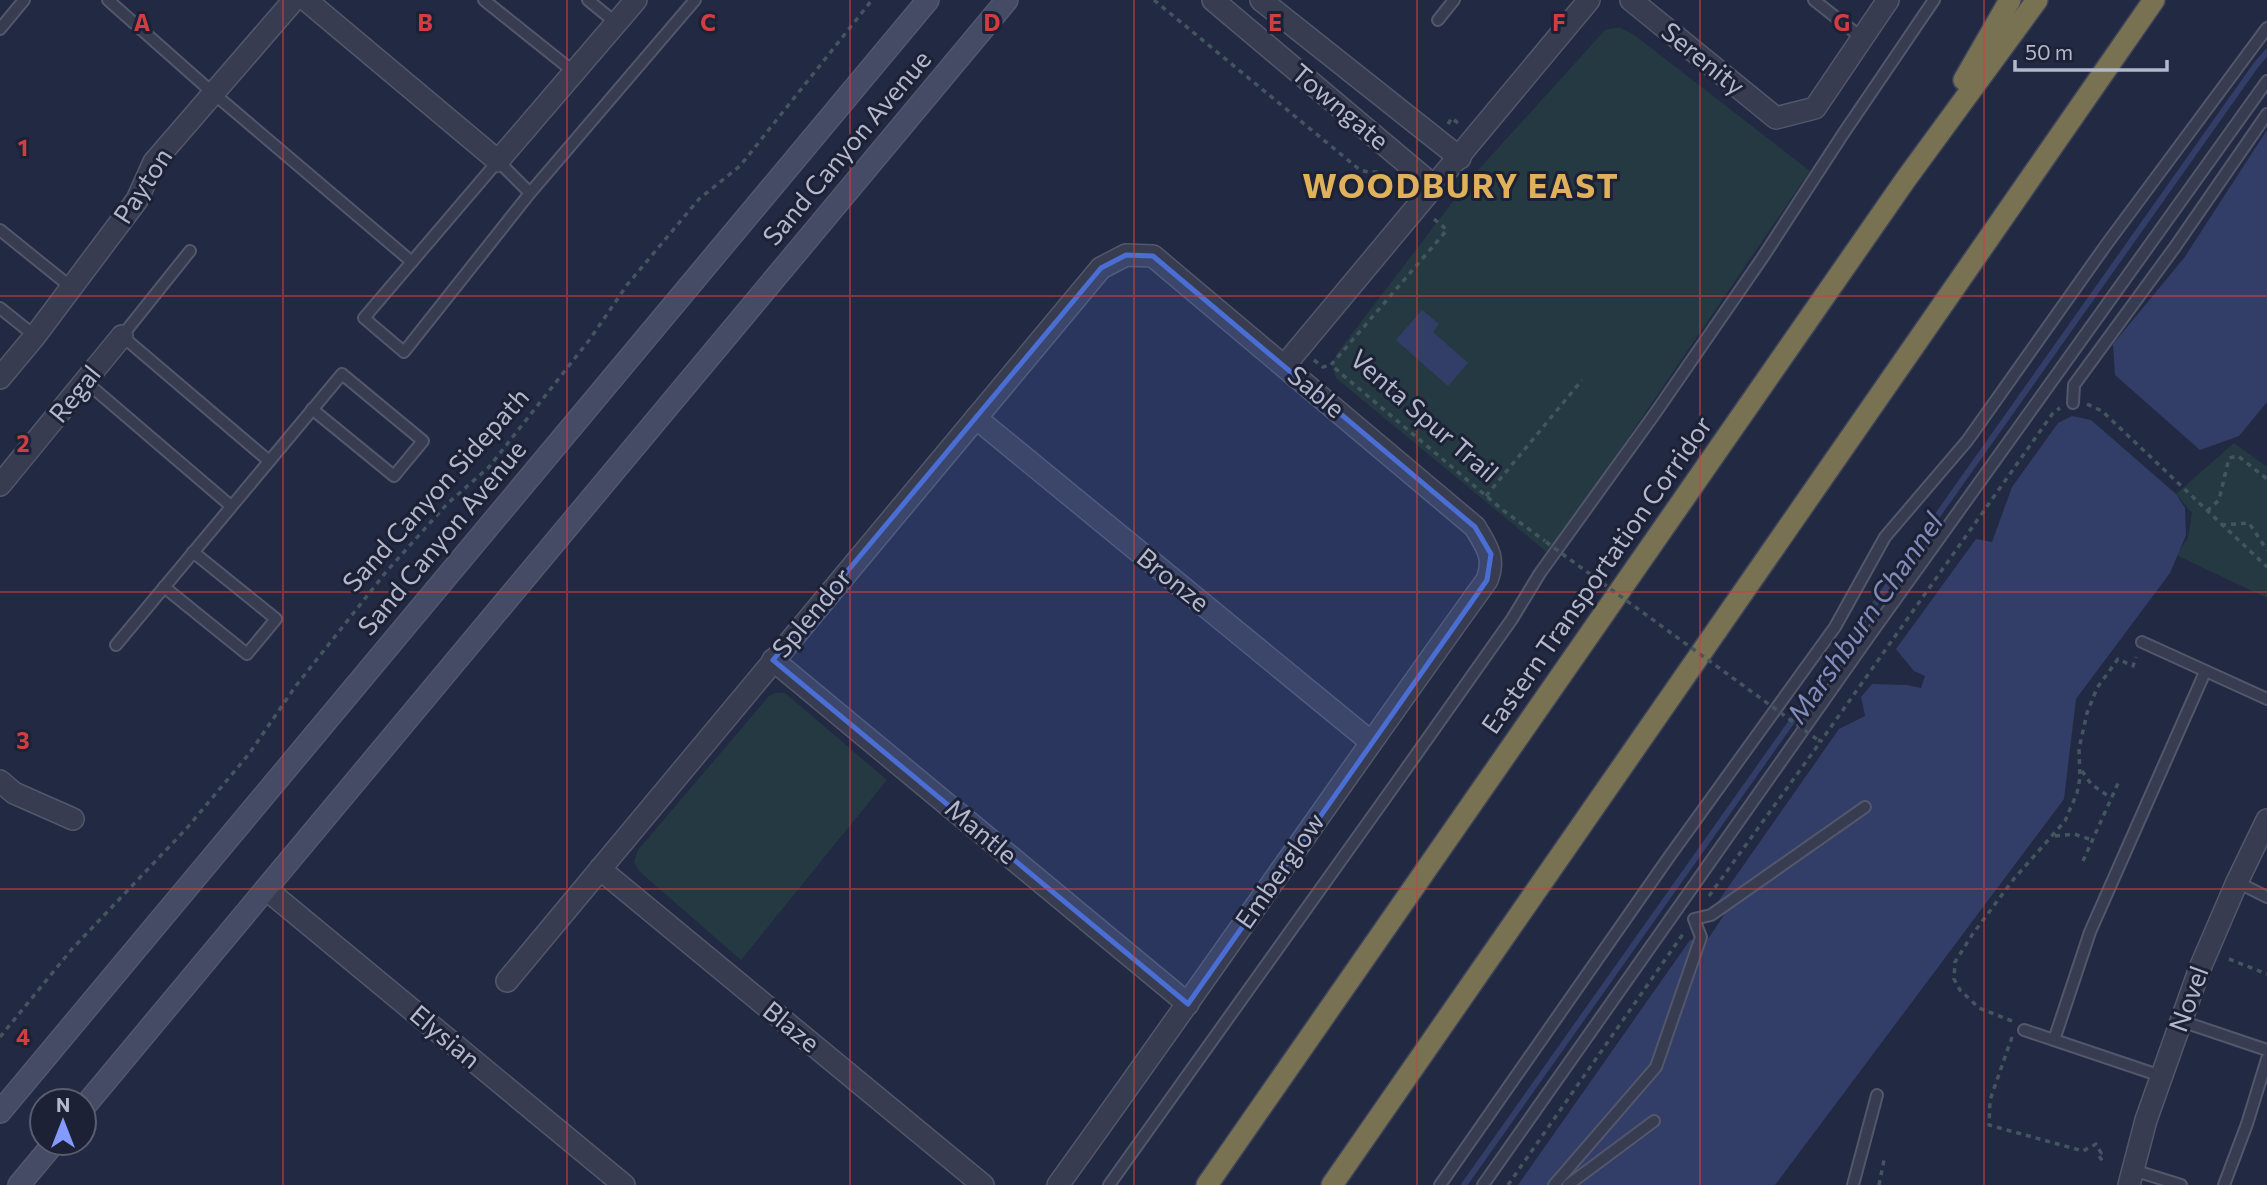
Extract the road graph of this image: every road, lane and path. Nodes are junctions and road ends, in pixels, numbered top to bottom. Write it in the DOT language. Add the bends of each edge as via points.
graph roads {
  1 [pos="24,0"];
  2 [pos="108,0"];
  3 [pos="294,0"];
  4 [pos="306,0"];
  5 [pos="484,0"];
  6 [pos="588,0"];
  7 [pos="636,0"];
  8 [pos="695,0"];
  9 [pos="872,0"];
  10 [pos="928,0"];
  11 [pos="1007,0"];
  12 [pos="1154,0"];
  13 [pos="1213,0"];
  14 [pos="1261,0"];
  15 [pos="1454,0"];
  16 [pos="1589,0"];
  17 [pos="1631,0"];
  18 [pos="1814,0"];
  19 [pos="1888,0"];
  20 [pos="1934,0"];
  21 [pos="2010,0"];
  22 [pos="2037,0"];
  23 [pos="2154,0"];
  24 [pos="1438,20"];
  25 [pos="616,23"];
  26 [pos="2267,28"];
  27 [pos="0,29"];
  28 [pos="1862,38"];
  29 [pos="574,72"];
  30 [pos="2267,81"];
  31 [pos="213,93"];
  32 [pos="2267,114"];
  33 [pos="1460,158"];
  34 [pos="498,161"];
  35 [pos="1906,179"];
  36 [pos="1435,187"];
  37 [pos="1396,188"];
  38 [pos="530,193"];
  39 [pos="1436,220"];
  40 [pos="0,230"];
  41 [pos="190,251"];
  42 [pos="1126,255"];
  43 [pos="412,262"];
  44 [pos="72,288"];
  45 [pos="0,308"];
  46 [pos="35,336"];
  47 [pos="122,336"];
  48 [pos="1285,365"];
  49 [pos="0,379"];
  50 [pos="1582,380"];
  51 [pos="86,382"];
  52 [pos="2073,403"];
  53 [pos="312,409"];
  54 [pos="976,418"];
  55 [pos="269,461"];
  56 [pos="2267,479"];
  57 [pos="0,485"];
  58 [pos="1486,496"];
  59 [pos="231,506"];
  60 [pos="2207,511"];
  61 [pos="2221,525"];
  62 [pos="2267,550"];
  63 [pos="193,552"];
  64 [pos="1491,554"];
  65 [pos="2267,566"];
  66 [pos="164,587"];
  67 [pos="116,645"];
  68 [pos="2140,647"];
  69 [pos="773,660"];
  70 [pos="2205,672"];
  71 [pos="2267,699"];
  72 [pos="1819,740"];
  73 [pos="1371,742"];
  74 [pos="2081,769"];
  75 [pos="2120,779"];
  76 [pos="0,781"];
  77 [pos="2111,798"];
  78 [pos="1865,807"];
  79 [pos="73,819"];
  80 [pos="2267,820"];
  81 [pos="2053,836"];
  82 [pos="2092,840"];
  83 [pos="2083,860"];
  84 [pos="600,869"];
  85 [pos="2236,882"];
  86 [pos="266,889"];
  87 [pos="2267,897"];
  88 [pos="1694,919"];
  89 [pos="2229,958"];
  90 [pos="2267,974"];
  91 [pos="507,981"];
  92 [pos="1188,1004"];
  93 [pos="2181,1021"];
  94 [pos="2020,1026"];
  95 [pos="2012,1035"];
  96 [pos="0,1037"];
  97 [pos="2054,1040"];
  98 [pos="2267,1050"];
  99 [pos="2267,1059"];
  100 [pos="2161,1076"];
  101 [pos="98,1090"];
  102 [pos="1877,1095"];
  103 [pos="0,1112"];
  104 [pos="1654,1121"];
  105 [pos="42,1157"];
  106 [pos="1884,1160"];
  107 [pos="2104,1164"];
  108 [pos="2131,1177"];
  109 [pos="1879,1184"];
  110 [pos="19,1185"];
  111 [pos="624,1185"];
  112 [pos="983,1185"];
  113 [pos="1058,1185"];
  114 [pos="1109,1185"];
  115 [pos="1207,1185"];
  116 [pos="1332,1185"];
  117 [pos="1440,1185"];
  118 [pos="1483,1185"];
  119 [pos="1508,1185"];
  120 [pos="1554,1185"];
  121 [pos="1568,1185"];
  122 [pos="1853,1185"];
  123 [pos="1887,1185"];
  124 [pos="2181,1185"];
  125 [pos="2224,1185"];
  1 -- 27 [label="lane"];
  2 -- 31 [label="lane"];
  3 -- 31 [label="street, Payton"];
  4 -- 34 [label="street"];
  5 -- 29 [label="lane"];
  6 -- 25 [label="lane"];
  7 -- 25 [label="street"];
  8 -- 38 [label="lane"];
  9 -- 96 [label="path, Sand Canyon Sidepath" via="740,166 699,199 626,285 590,339 489,467 447,504 386,572 295,687 249,754 187,828 72,949"];
  10 -- 103 [label="main road, Sand Canyon Avenue"];
  11 -- 86 [label="main road, Sand Canyon Avenue"];
  12 -- 37 [label="path" via="1360,170 1378,172"];
  13 -- 36 [label="street, Towngate"];
  14 -- 33 [label="street, Towngate"];
  15 -- 24 [label="lane"];
  16 -- 33 [label="street"];
  17 -- 28 [label="street, Serenity" via="1776,118 1815,108"];
  18 -- 28 [label="lane"];
  19 -- 28 [label="street"];
  20 -- 114 [label="lane" via="1512,619"];
  21 -- 35 [label="highway"];
  22 -- 35 [label="highway, Eastern Transportation Corridor"];
  23 -- 116 [label="highway"];
  25 -- 29 [label="street"];
  26 -- 117 [label="lane" via="1966,441 1885,537 1836,627"];
  29 -- 34 [label="street"];
  30 -- 118 [label="lane"];
  31 -- 43 [label="lane"];
  31 -- 44 [label="street, Payton" via="154,162 137,200"];
  32 -- 52 [label="lane" via="2074,385"];
  33 -- 36 [label="street"];
  34 -- 38 [label="lane"];
  34 -- 43 [label="lane"];
  35 -- 115 [label="highway, Eastern Transportation Corridor"];
  36 -- 48 [label="street"];
  38 -- 43 [label="lane" via="404,352 364,318"];
  39 -- 58 [label="path, Venta Spur Trail" via="1447,230 1331,365"];
  40 -- 44 [label="lane"];
  41 -- 47 [label="lane"];
  42 -- 48 [label="street, Sable" via="1153,257"];
  42 -- 54 [label="street, Splendor" via="1101,268"];
  44 -- 46 [label="street, Payton"];
  45 -- 46 [label="lane"];
  46 -- 49 [label="street, Payton"];
  47 -- 51 [label="street, Regal"];
  47 -- 55 [label="lane"];
  48 -- 64 [label="street, Sable" via="1475,527"];
  50 -- 58 [label="path"];
  51 -- 57 [label="street, Regal"];
  51 -- 59 [label="lane"];
  52 -- 60 [label="path" via="2102,411"];
  52 -- 72 [label="path" via="2053,413"];
  53 -- 53 [label="lane" via="342,374 424,441 394,476"];
  53 -- 55 [label="lane"];
  54 -- 69 [label="street, Splendor"];
  54 -- 73 [label="street, Bronze"];
  55 -- 59 [label="lane"];
  56 -- 60 [label="path" via="2238,457 2229,457 2219,500"];
  58 -- 72 [label="path, Venta Spur Trail, bridge"];
  59 -- 63 [label="lane"];
  60 -- 61 [label="path"];
  61 -- 62 [label="path" via="2249,523"];
  61 -- 65 [label="path"];
  63 -- 66 [label="lane"];
  63 -- 66 [label="lane" via="275,619 247,654"];
  64 -- 73 [label="street, Emberglow" via="1487,580"];
  66 -- 67 [label="lane"];
  68 -- 70 [label="lane"];
  68 -- 74 [label="path" via="2133,666 2118,659 2097,688 2081,738"];
  69 -- 84 [label="street, Splendor"];
  69 -- 92 [label="street, Mantle"];
  70 -- 71 [label="lane"];
  70 -- 97 [label="lane" via="2090,933"];
  72 -- 88 [label="path"];
  73 -- 92 [label="street, Emberglow"];
  74 -- 77 [label="path" via="2091,784"];
  74 -- 81 [label="path" via="2072,806"];
  75 -- 77 [label="path"];
  76 -- 79 [label="street" via="14,793"];
  77 -- 82 [label="path"];
  78 -- 88 [label="lane" via="1711,915"];
  80 -- 85 [label="street, Novel"];
  81 -- 82 [label="path" via="2074,834"];
  81 -- 94 [label="path" via="2013,880 1955,962 1954,979 1960,990 1979,1008"];
  82 -- 83 [label="path"];
  84 -- 91 [label="street, Splendor"];
  84 -- 112 [label="street, Blaze"];
  85 -- 87 [label="lane"];
  85 -- 93 [label="street, Novel"];
  86 -- 101 [label="main road, Sand Canyon Avenue"];
  86 -- 111 [label="street, Elysian"];
  88 -- 119 [label="path"];
  88 -- 120 [label="lane" via="1700,937 1656,1067"];
  89 -- 90 [label="path"];
  92 -- 113 [label="street, Emberglow"];
  93 -- 98 [label="lane"];
  93 -- 100 [label="street, Novel"];
  94 -- 97 [label="lane"];
  95 -- 107 [label="path" via="1990,1100 1989,1125 2083,1152 2096,1144"];
  97 -- 100 [label="lane"];
  99 -- 125 [label="lane"];
  100 -- 108 [label="street, Novel"];
  102 -- 122 [label="lane"];
  104 -- 121 [label="lane"];
  105 -- 110 [label="main road"];
  106 -- 109 [label="path"];
  108 -- 124 [label="lane"];
  109 -- 123 [label="path"];
}
